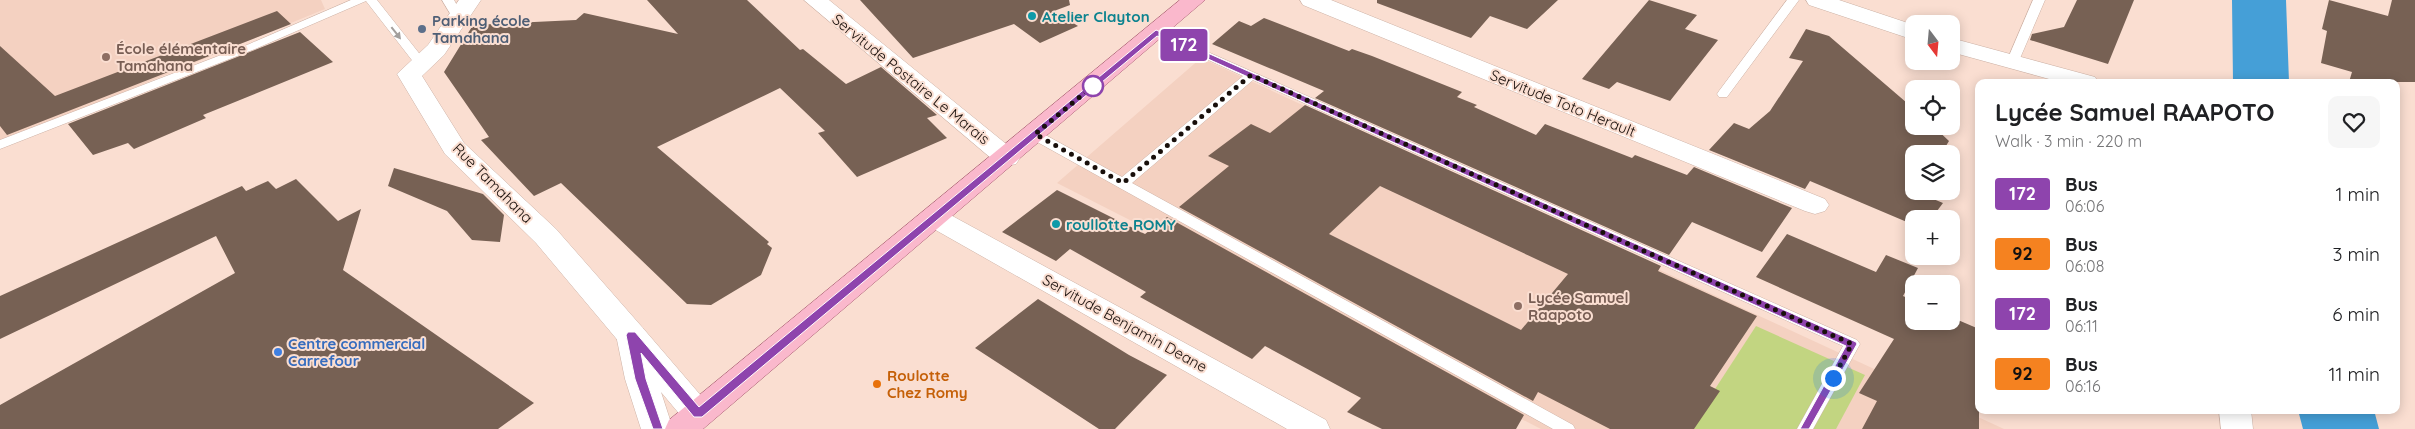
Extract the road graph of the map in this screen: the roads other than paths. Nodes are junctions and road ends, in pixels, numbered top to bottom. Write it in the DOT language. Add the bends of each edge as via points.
graph roads {
  1 [pos="361,0"];
  2 [pos="371,0"];
  3 [pos="815,0"];
  4 [pos="1194,0"];
  5 [pos="1311,0"];
  6 [pos="1793,0"];
  7 [pos="1817,0"];
  8 [pos="2039,0"];
  9 [pos="459,6"];
  10 [pos="1905,30"];
  11 [pos="1156,32"];
  12 [pos="1960,48"];
  13 [pos="2012,62"];
  14 [pos="422,65"];
  15 [pos="1251,75"];
  16 [pos="2075,79"];
  17 [pos="1723,94"];
  18 [pos="1035,134"];
  19 [pos="0,145"];
  20 [pos="1007,158"];
  21 [pos="1123,183"];
  22 [pos="1815,205"];
  23 [pos="935,218"];
  24 [pos="631,335"];
  25 [pos="2235,414"];
  26 [pos="689,422"];
  27 [pos="657,429"];
  28 [pos="1314,429"];
  29 [pos="1567,429"];
  30 [pos="1805,429"];
  31 [pos="2237,429"];
  1 -- 19 [label="lane"];
  2 -- 14 [label="lane, one-way"];
  3 -- 20 [label="street, Servitude Postaire Le Marais"];
  4 -- 11 [label="main road"];
  5 -- 22 [label="street, Servitude Toto Herault"];
  6 -- 17 [label="lane"];
  7 -- 10 [label="street"];
  8 -- 13 [label="lane"];
  9 -- 14 [label="street, Rue Tamahana" via="444,40"];
  11 -- 15 [label="lane"];
  11 -- 18 [label="main road"];
  12 -- 13 [label="street"];
  13 -- 16 [label="street"];
  14 -- 24 [label="street, Rue Tamahana" via="409,74 454,148 546,236"];
  15 -- 21 [label="lane"];
  15 -- 30 [label="lane" via="1852,344"];
  18 -- 20 [label="main road"];
  18 -- 21 [label="lane"];
  20 -- 23 [label="main road"];
  21 -- 29 [label="lane"];
  23 -- 26 [label="main road"];
  23 -- 28 [label="street, Servitude Benjamin Deane"];
  24 -- 26 [label="street"];
  24 -- 27 [label="street"];
  25 -- 31 [label="street"];
}
